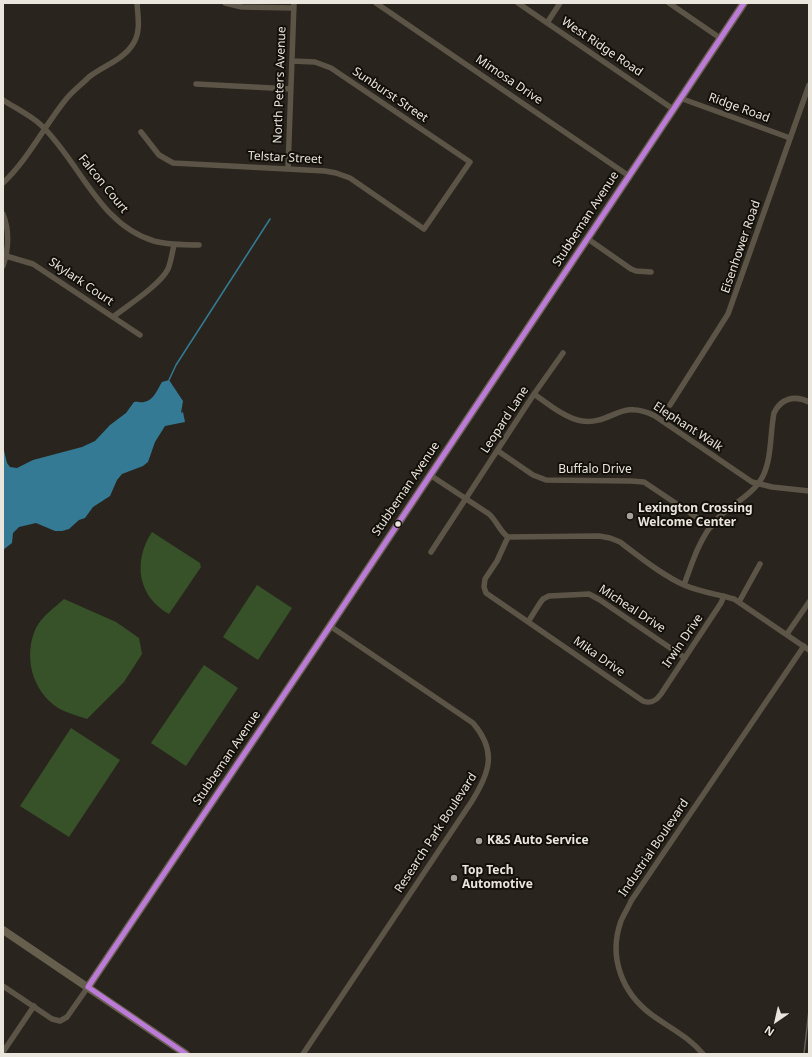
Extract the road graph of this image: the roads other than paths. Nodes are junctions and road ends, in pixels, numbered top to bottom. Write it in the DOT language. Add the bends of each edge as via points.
graph roads {
  1 [pos="137,3"];
  2 [pos="225,3"];
  3 [pos="376,3"];
  4 [pos="518,3"];
  5 [pos="560,3"];
  6 [pos="669,3"];
  7 [pos="744,3"];
  8 [pos="294,6"];
  9 [pos="547,23"];
  10 [pos="720,38"];
  11 [pos="292,61"];
  12 [pos="196,84"];
  13 [pos="809,85"];
  14 [pos="291,89"];
  15 [pos="680,98"];
  16 [pos="3,100"];
  17 [pos="673,109"];
  18 [pos="45,130"];
  19 [pos="141,132"];
  20 [pos="790,138"];
  21 [pos="288,168"];
  22 [pos="629,176"];
  23 [pos="3,183"];
  24 [pos="3,214"];
  25 [pos="424,229"];
  26 [pos="588,239"];
  27 [pos="174,245"];
  28 [pos="199,245"];
  29 [pos="6,256"];
  30 [pos="3,266"];
  31 [pos="651,272"];
  32 [pos="113,317"];
  33 [pos="140,335"];
  34 [pos="563,353"];
  35 [pos="534,394"];
  36 [pos="809,402"];
  37 [pos="670,405"];
  38 [pos="498,451"];
  39 [pos="430,475"];
  40 [pos="757,484"];
  41 [pos="809,491"];
  42 [pos="466,499"];
  43 [pos="711,527"];
  44 [pos="508,537"];
  45 [pos="431,552"];
  46 [pos="760,564"];
  47 [pos="684,585"];
  48 [pos="724,596"];
  49 [pos="739,602"];
  50 [pos="809,602"];
  51 [pos="528,622"];
  52 [pos="330,626"];
  53 [pos="787,634"];
  54 [pos="807,648"];
  55 [pos="685,658"];
  56 [pos="658,698"];
  57 [pos="3,930"];
  58 [pos="3,986"];
  59 [pos="88,987"];
  60 [pos="34,1006"];
  61 [pos="3,1052"];
  62 [pos="186,1054"];
  63 [pos="304,1054"];
  64 [pos="703,1054"];
  1 -- 18 [label="street" via="138,32 132,46 75,90"];
  2 -- 8 [label="street" via="242,7"];
  3 -- 22 [label="street, Mimosa Drive"];
  4 -- 9 [label="street, West Ridge Road"];
  5 -- 9 [label="street"];
  6 -- 10 [label="street"];
  7 -- 10 [label="street, Stubbeman Avenue"];
  8 -- 11 [label="street, North Peters Avenue"];
  9 -- 17 [label="street, West Ridge Road"];
  10 -- 15 [label="street, Stubbeman Avenue"];
  11 -- 14 [label="street, North Peters Avenue"];
  11 -- 25 [label="street, Sunburst Street" via="315,62 331,68 470,162"];
  12 -- 14 [label="street"];
  13 -- 20 [label="street, Eisenhower Road"];
  14 -- 21 [label="street, North Peters Avenue"];
  15 -- 17 [label="street, Stubbeman Avenue"];
  15 -- 20 [label="street, Ridge Road"];
  16 -- 18 [label="street, Falcon Court"];
  17 -- 22 [label="street, Stubbeman Avenue"];
  18 -- 23 [label="street" via="26,158"];
  18 -- 27 [label="street, Falcon Court" via="117,220 138,235"];
  19 -- 21 [label="street, Telstar Street" via="159,155 173,163"];
  20 -- 37 [label="street, Eisenhower Road" via="728,314"];
  21 -- 25 [label="street, Telstar Street" via="325,171 345,176"];
  22 -- 26 [label="street, Stubbeman Avenue"];
  24 -- 29 [label="street" via="8,231"];
  26 -- 31 [label="street" via="631,269"];
  26 -- 39 [label="street, Stubbeman Avenue"];
  27 -- 28 [label="street, Falcon Court"];
  27 -- 32 [label="street" via="165,275"];
  29 -- 30 [label="street"];
  29 -- 32 [label="street, Skylark Court" via="33,264"];
  32 -- 33 [label="street, Skylark Court"];
  34 -- 35 [label="street, Leopard Lane"];
  35 -- 38 [label="street, Leopard Lane"];
  35 -- 40 [label="street, Elephant Walk" via="567,416 581,421 595,421 627,410 644,411"];
  36 -- 40 [label="street" via="789,399 776,409 766,468"];
  38 -- 42 [label="street, Leopard Lane"];
  38 -- 43 [label="street, Buffalo Drive" via="533,475 546,480 644,482"];
  39 -- 42 [label="street"];
  39 -- 52 [label="street, Stubbeman Avenue"];
  40 -- 41 [label="street, Elephant Walk"];
  40 -- 43 [label="street"];
  42 -- 44 [label="street" via="494,518"];
  42 -- 45 [label="street, Leopard Lane"];
  43 -- 47 [label="street" via="694,557"];
  44 -- 47 [label="street" via="610,538"];
  44 -- 51 [label="street, Mika Drive" via="485,579 484,587 489,596"];
  46 -- 49 [label="street"];
  47 -- 48 [label="street"];
  48 -- 49 [label="street"];
  48 -- 55 [label="street, Irwin Drive"];
  49 -- 53 [label="street"];
  50 -- 53 [label="street"];
  51 -- 55 [label="street, Micheal Drive" via="547,597 589,594"];
  51 -- 56 [label="street, Mika Drive" via="643,701 651,703"];
  52 -- 59 [label="street, Stubbeman Avenue"];
  52 -- 63 [label="street, Research Park Boulevard" via="472,723 484,739 489,763 483,784"];
  53 -- 54 [label="street"];
  54 -- 64 [label="street, Industrial Boulevard" via="635,896 619,928 616,951 624,982 632,996 646,1010 688,1039"];
  55 -- 56 [label="street, Irwin Drive"];
  57 -- 59 [label="street"];
  58 -- 60 [label="street"];
  59 -- 60 [label="street" via="69,1014 60,1021 52,1019"];
  59 -- 62 [label="street"];
  60 -- 61 [label="street"];
}
